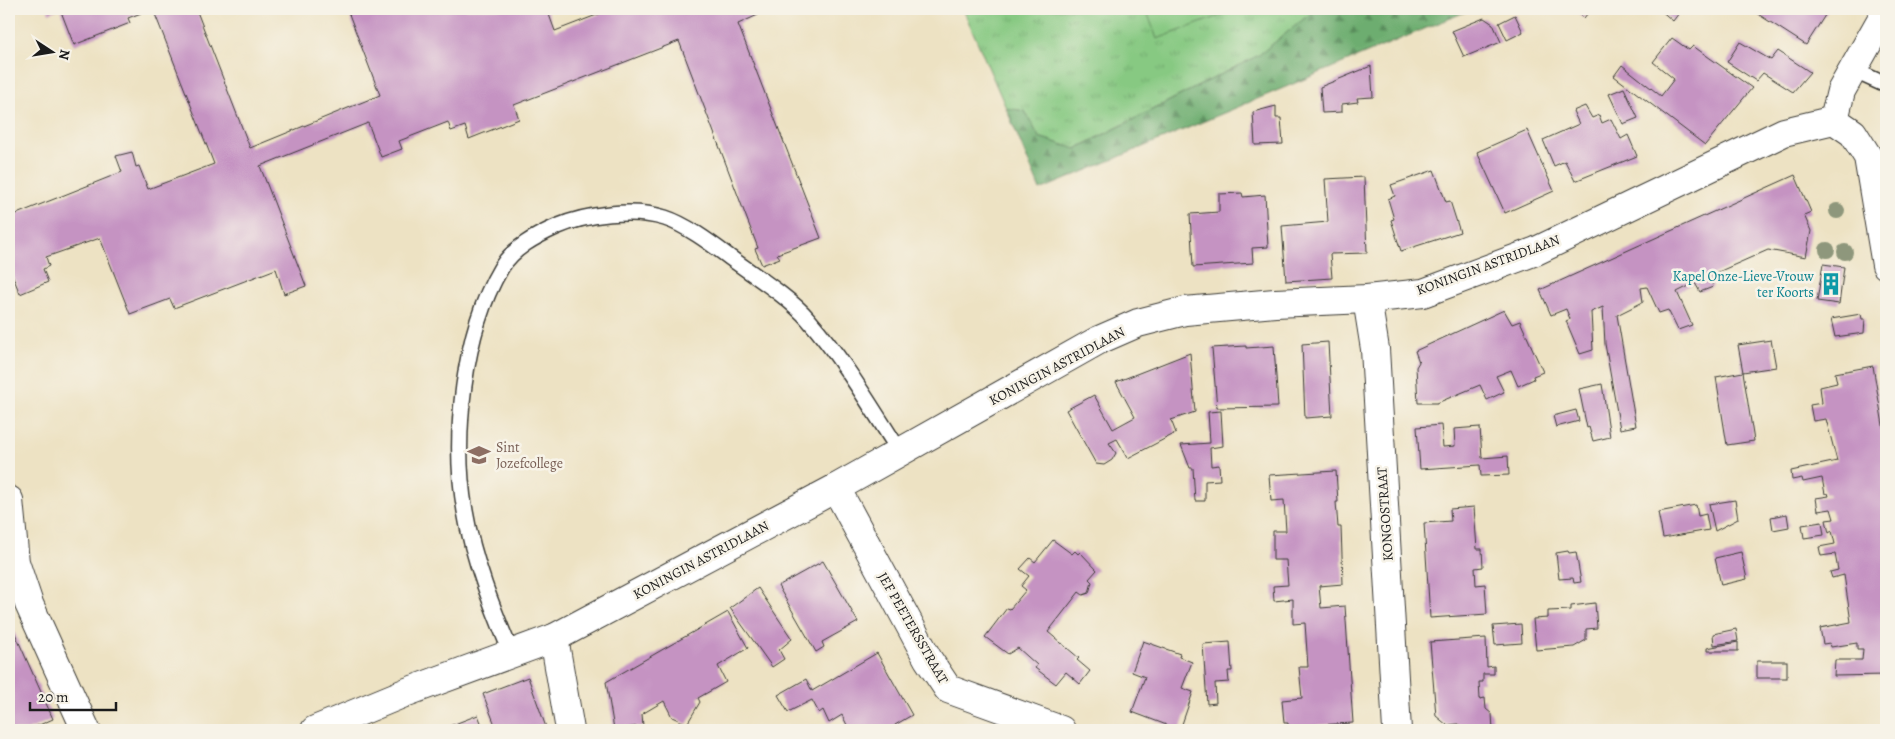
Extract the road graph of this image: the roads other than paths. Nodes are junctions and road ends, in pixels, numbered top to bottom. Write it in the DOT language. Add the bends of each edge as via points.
graph roads {
  1 [pos="1886,11"];
  2 [pos="1853,70"];
  3 [pos="1886,85"];
  4 [pos="1834,120"];
  5 [pos="1886,265"];
  6 [pos="1367,299"];
  7 [pos="900,452"];
  8 [pos="836,488"];
  9 [pos="9,500"];
  10 [pos="554,638"];
  11 [pos="512,655"];
  12 [pos="86,730"];
  13 [pos="315,730"];
  14 [pos="570,730"];
  15 [pos="1061,730"];
  16 [pos="1397,730"];
  1 -- 2 [label="street"];
  2 -- 3 [label="lane"];
  2 -- 4 [label="street" via="1841,91"];
  4 -- 5 [label="street" via="1853,133 1868,157"];
  4 -- 6 [label="street, KONINGIN ASTRIDLAAN" via="1784,132 1536,251 1423,293"];
  6 -- 7 [label="street, KONINGIN ASTRIDLAAN" via="1185,311 1138,324 1099,340"];
  6 -- 16 [label="street, KONGOSTRAAT" via="1375,349"];
  7 -- 8 [label="street, KONINGIN ASTRIDLAAN"];
  7 -- 11 [label="lane" via="849,374 807,318 709,242 665,218 627,213 576,219 531,239 502,266 482,313 468,364 459,436 464,511 487,590"];
  8 -- 10 [label="street, KONINGIN ASTRIDLAAN"];
  8 -- 15 [label="street, JEF PEETERSSTRAAT" via="928,659 948,689"];
  9 -- 12 [label="street" via="14,562 29,604"];
  10 -- 11 [label="street, KONINGIN ASTRIDLAAN"];
  10 -- 14 [label="street"];
  11 -- 13 [label="street, KONINGIN ASTRIDLAAN" via="407,692"];
}
